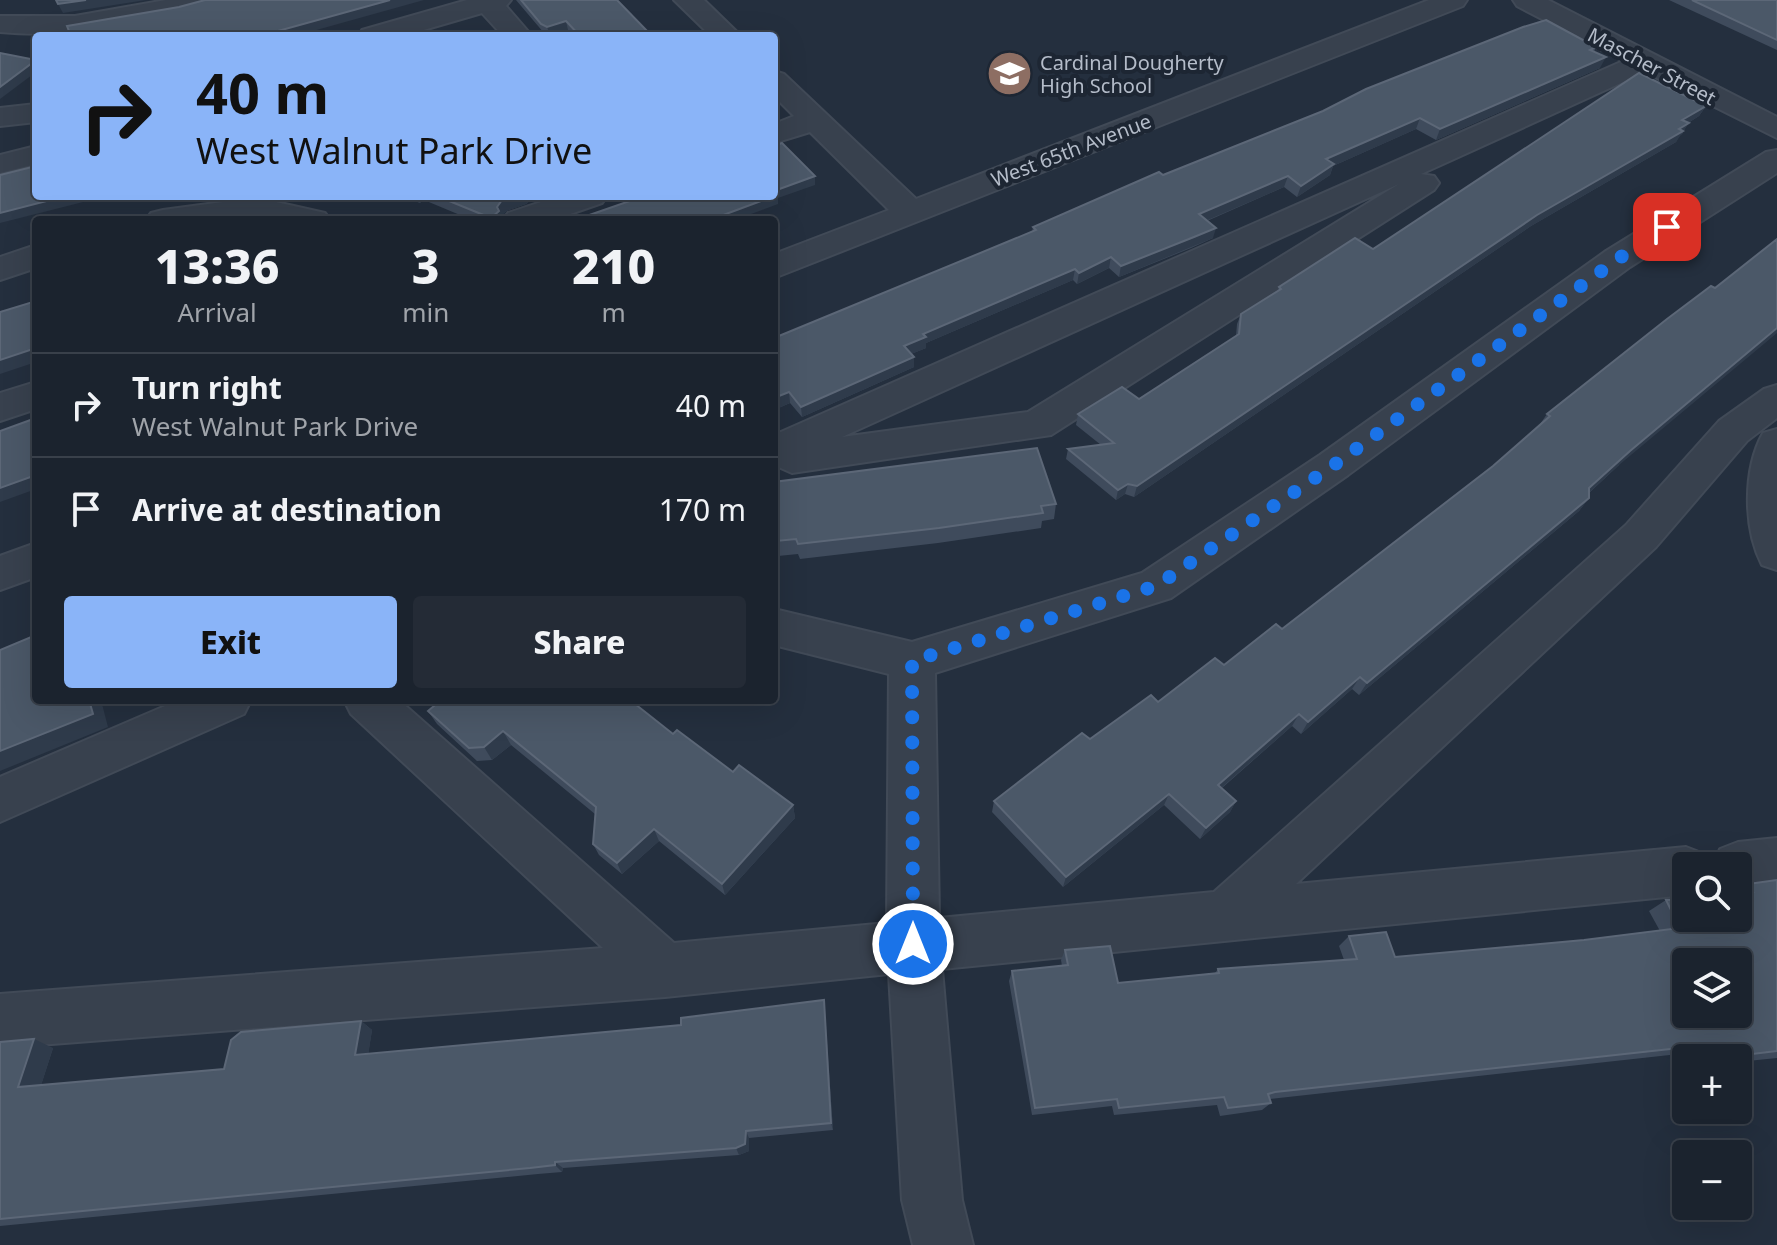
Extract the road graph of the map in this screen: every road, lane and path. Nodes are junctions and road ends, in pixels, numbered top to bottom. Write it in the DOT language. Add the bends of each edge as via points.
graph roads {
  1 [pos="198,0"];
  2 [pos="688,0"];
  3 [pos="1453,0"];
  4 [pos="1527,0"];
  5 [pos="1587,0"];
  6 [pos="492,1"];
  7 [pos="0,24"];
  8 [pos="75,31"];
  9 [pos="386,32"];
  10 [pos="515,32"];
  11 [pos="723,32"];
  12 [pos="1656,52"];
  13 [pos="778,84"];
  14 [pos="1551,103"];
  15 [pos="32,113"];
  16 [pos="0,117"];
  17 [pos="816,119"];
  18 [pos="1777,129"];
  19 [pos="778,133"];
  20 [pos="32,156"];
  21 [pos="1777,159"];
  22 [pos="0,164"];
  23 [pos="579,200"];
  24 [pos="911,213"];
  25 [pos="179,216"];
  26 [pos="300,216"];
  27 [pos="532,216"];
  28 [pos="32,257"];
  29 [pos="778,265"];
  30 [pos="0,269"];
  31 [pos="32,396"];
  32 [pos="1777,398"];
  33 [pos="0,407"];
  34 [pos="1777,443"];
  35 [pos="778,449"];
  36 [pos="778,459"];
  37 [pos="1777,553"];
  38 [pos="32,561"];
  39 [pos="0,573"];
  40 [pos="778,628"];
  41 [pos="912,661"];
  42 [pos="219,704"];
  43 [pos="371,704"];
  44 [pos="0,800"];
  45 [pos="1777,862"];
  46 [pos="1752,865"];
  47 [pos="1672,872"];
  48 [pos="1227,914"];
  49 [pos="913,944"];
  50 [pos="665,970"];
  51 [pos="0,1021"];
  52 [pos="943,1245"];
  1 -- 8 [label="street"];
  2 -- 11 [label="street"];
  3 -- 24 [label="street, West 65th Avenue"];
  4 -- 12 [label="street, Mascher Street"];
  5 -- 12 [label="street, Mascher Street"];
  6 -- 9 [label="street"];
  6 -- 10 [label="street"];
  7 -- 8 [label="street"];
  12 -- 14 [label="street"];
  12 -- 18 [label="street, Mascher Street"];
  13 -- 17 [label="street"];
  14 -- 35 [label="street"];
  14 -- 36 [label="street" via="1037,425"];
  15 -- 16 [label="street"];
  17 -- 19 [label="street"];
  17 -- 24 [label="street"];
  20 -- 22 [label="street"];
  21 -- 41 [label="street" via="1618,259 1334,465 1156,586"];
  23 -- 27 [label="street"];
  24 -- 29 [label="street, West 65th Avenue"];
  25 -- 26 [label="street" via="281,210"];
  28 -- 30 [label="street"];
  31 -- 33 [label="street"];
  32 -- 48 [label="street" via="1733,431 1641,536"];
  34 -- 37 [label="street" via="1767,493"];
  38 -- 39 [label="street"];
  40 -- 41 [label="street"];
  41 -- 49 [label="street"];
  42 -- 44 [label="street"];
  43 -- 50 [label="street"];
  45 -- 46 [label="street"];
  47 -- 48 [label="street"];
  48 -- 49 [label="street"];
  49 -- 50 [label="street"];
  49 -- 52 [label="street" via="932,1200"];
  50 -- 51 [label="street"];
}
